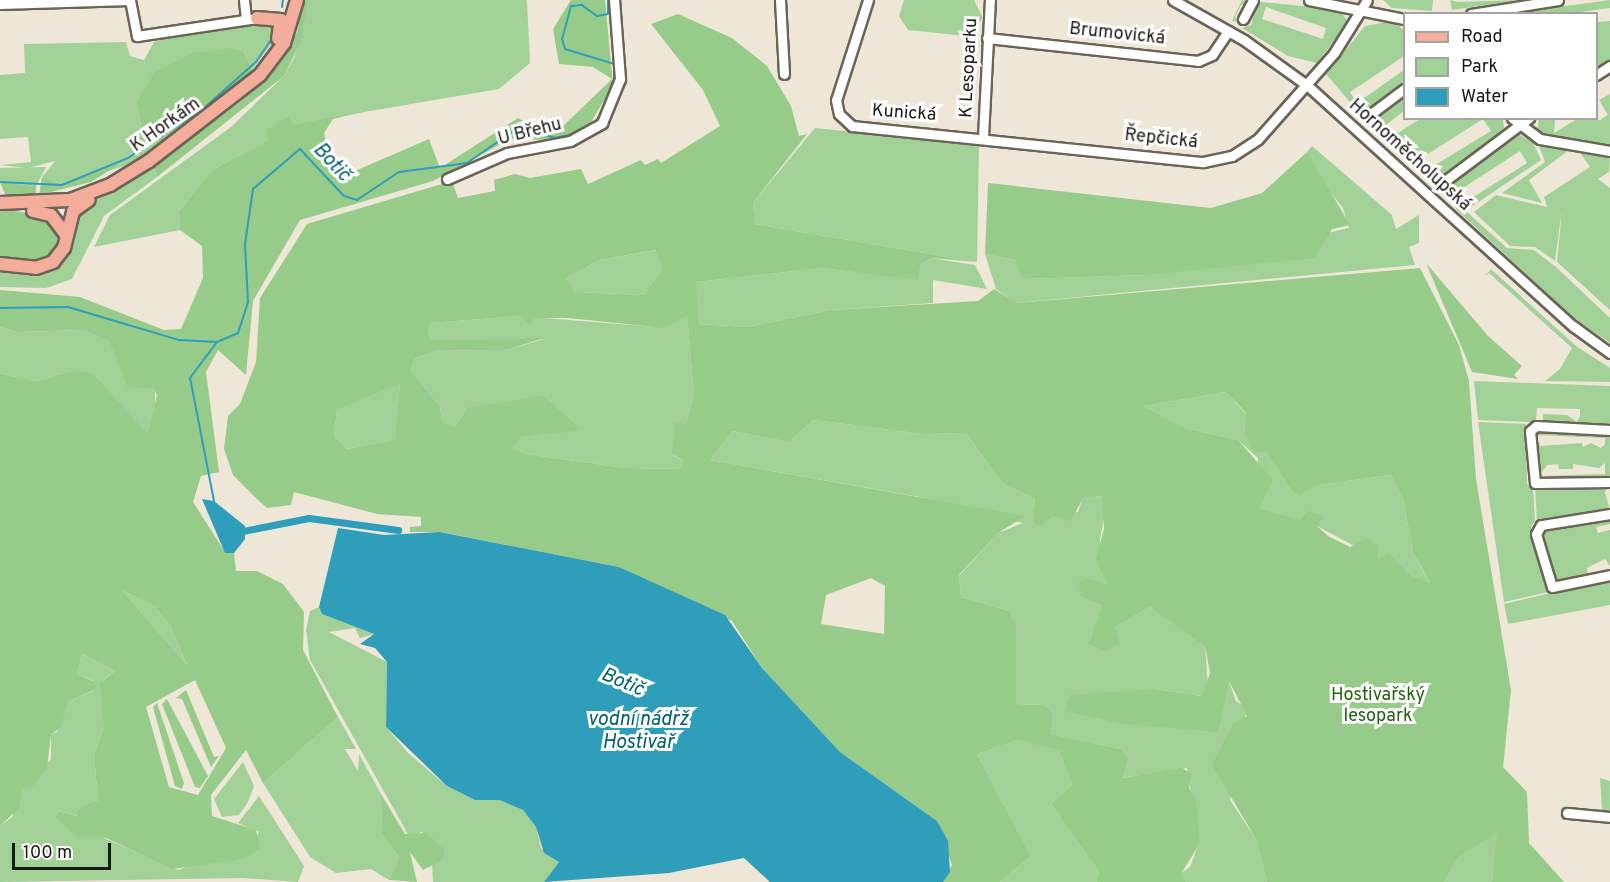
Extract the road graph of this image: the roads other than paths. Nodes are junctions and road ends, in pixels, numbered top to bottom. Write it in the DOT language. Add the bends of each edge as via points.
graph roads {
  1 [pos="130,0"];
  2 [pos="244,0"];
  3 [pos="289,0"];
  4 [pos="297,0"];
  5 [pos="614,0"];
  6 [pos="780,0"];
  7 [pos="868,0"];
  8 [pos="990,0"];
  9 [pos="1173,0"];
  10 [pos="1253,0"];
  11 [pos="1309,0"];
  12 [pos="1558,0"];
  13 [pos="0,4"];
  14 [pos="1366,4"];
  15 [pos="1483,12"];
  16 [pos="255,18"];
  17 [pos="1243,19"];
  18 [pos="1403,20"];
  19 [pos="1228,31"];
  20 [pos="987,38"];
  21 [pos="784,74"];
  22 [pos="1308,86"];
  23 [pos="1403,90"];
  24 [pos="238,95"];
  25 [pos="1368,116"];
  26 [pos="1514,120"];
  27 [pos="1528,120"];
  28 [pos="1520,126"];
  29 [pos="983,137"];
  30 [pos="1610,151"];
  31 [pos="447,179"];
  32 [pos="1442,183"];
  33 [pos="110,185"];
  34 [pos="1,203"];
  35 [pos="66,235"];
  36 [pos="0,264"];
  37 [pos="1610,353"];
  38 [pos="1610,430"];
  39 [pos="1610,482"];
  40 [pos="1610,514"];
  41 [pos="1610,575"];
  42 [pos="1578,804"];
  43 [pos="1567,813"];
  44 [pos="1577,814"];
  45 [pos="1610,817"];
  1 -- 13 [label="street"];
  1 -- 16 [label="street" via="137,36"];
  2 -- 16 [label="street"];
  3 -- 16 [label="main road" via="284,12"];
  4 -- 24 [label="main road, K Horkám" via="284,43"];
  5 -- 31 [label="street, U Břehu" via="620,79 602,123 570,141 507,153"];
  6 -- 21 [label="street"];
  7 -- 29 [label="street, Kunická" via="837,97 841,117 857,127"];
  8 -- 20 [label="street, K Lesoparku"];
  9 -- 19 [label="street, Hornoměcholupská"];
  10 -- 17 [label="street"];
  11 -- 14 [label="street"];
  12 -- 15 [label="street"];
  14 -- 18 [label="street"];
  14 -- 22 [label="street, Řepčická"];
  16 -- 24 [label="main road" via="280,19 282,29"];
  19 -- 20 [label="street, Brumovická" via="1212,55 1198,61"];
  19 -- 22 [label="street, Hornoměcholupská"];
  20 -- 29 [label="street, K Lesoparku"];
  22 -- 29 [label="street, Řepčická" via="1254,143 1215,161"];
  22 -- 37 [label="street, Hornoměcholupská" via="1573,326"];
  23 -- 25 [label="street"];
  24 -- 33 [label="main road, K Horkám"];
  26 -- 28 [label="street"];
  27 -- 28 [label="street"];
  28 -- 30 [label="street" via="1540,140"];
  28 -- 32 [label="street"];
  33 -- 34 [label="main road, K Horkám" via="61,202"];
  33 -- 35 [label="main road" via="75,208"];
  34 -- 35 [label="main road" via="51,215"];
  35 -- 36 [label="main road" via="62,252 45,266"];
  38 -- 39 [label="street" via="1536,426 1530,431 1535,483"];
  40 -- 41 [label="street" via="1541,525 1536,534 1552,587"];
  42 -- 44 [label="street"];
  43 -- 44 [label="street"];
  44 -- 45 [label="street"];
}
